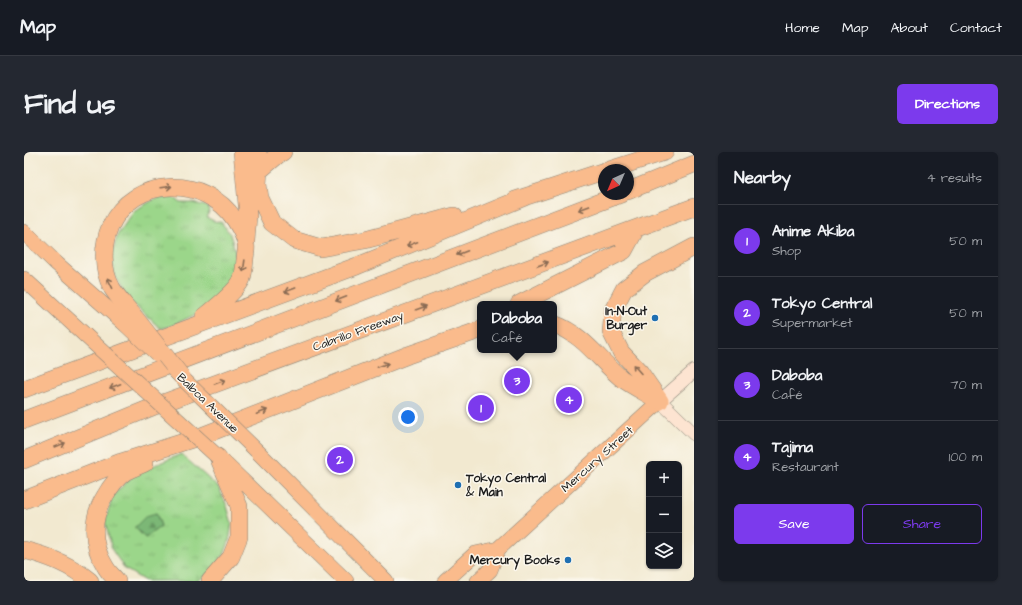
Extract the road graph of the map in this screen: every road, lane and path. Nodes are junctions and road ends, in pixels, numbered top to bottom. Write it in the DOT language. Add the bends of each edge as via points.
graph roads {
  1 [pos="242,152"];
  2 [pos="258,152"];
  3 [pos="283,152"];
  4 [pos="665,152"];
  5 [pos="628,164"];
  6 [pos="694,164"];
  7 [pos="259,171"];
  8 [pos="598,174"];
  9 [pos="634,189"];
  10 [pos="525,197"];
  11 [pos="604,200"];
  12 [pos="694,207"];
  13 [pos="636,229"];
  14 [pos="24,232"];
  15 [pos="246,246"];
  16 [pos="694,247"];
  17 [pos="24,279"];
  18 [pos="526,301"];
  19 [pos="128,319"];
  20 [pos="477,324"];
  21 [pos="195,325"];
  22 [pos="557,325"];
  23 [pos="477,331"];
  24 [pos="408,355"];
  25 [pos="694,371"];
  26 [pos="182,377"];
  27 [pos="24,388"];
  28 [pos="660,401"];
  29 [pos="24,420"];
  30 [pos="694,434"];
  31 [pos="199,437"];
  32 [pos="218,457"];
  33 [pos="24,460"];
  34 [pos="24,500"];
  35 [pos="498,549"];
  36 [pos="24,550"];
  37 [pos="105,566"];
  38 [pos="90,581"];
  39 [pos="117,581"];
  40 [pos="124,581"];
  41 [pos="210,581"];
  42 [pos="346,581"];
  43 [pos="386,581"];
  44 [pos="445,581"];
  45 [pos="478,581"];
  1 -- 15 [label="highway" via="248,216"];
  2 -- 7 [label="highway"];
  3 -- 7 [label="highway"];
  4 -- 5 [label="highway"];
  6 -- 9 [label="highway"];
  7 -- 10 [label="highway" via="260,198 272,223 294,240 321,248 366,240"];
  8 -- 10 [label="highway"];
  10 -- 21 [label="highway, one-way" via="357,266"];
  11 -- 29 [label="highway, one-way"];
  12 -- 13 [label="highway, Cabrillo Freeway"];
  13 -- 18 [label="highway" via="624,250"];
  33 -- 13 [label="highway, Cabrillo Freeway, one-way" via="154,406"];
  14 -- 19 [label="main road" via="56,263"];
  19 -- 15 [label="highway, one-way" via="107,278 104,251 107,234 115,218 139,196 158,188 172,186 203,192 216,199 230,213 242,231"];
  15 -- 21 [label="highway, one-way" via="240,282"];
  28 -- 16 [label="highway, one-way" via="640,372 621,352 612,332 613,310 624,289 645,273"];
  17 -- 32 [label="main road, bridge"];
  19 -- 26 [label="highway, bridge"];
  20 -- 24 [label="highway"];
  21 -- 27 [label="highway"];
  22 -- 28 [label="highway" via="571,331 621,377"];
  23 -- 24 [label="highway"];
  31 -- 24 [label="highway, one-way"];
  25 -- 28 [label="street"];
  26 -- 43 [label="main road, Balboa Avenue, bridge"];
  28 -- 30 [label="street"];
  28 -- 35 [label="main road, Mercury Street"];
  31 -- 34 [label="highway" via="121,462"];
  31 -- 37 [label="highway" via="125,473 109,489 96,516 94,534"];
  32 -- 41 [label="highway" via="239,506 239,537 231,557"];
  32 -- 42 [label="main road"];
  35 -- 44 [label="main road" via="475,554"];
  35 -- 45 [label="main road, Mercury Street" via="490,570"];
  36 -- 38 [label="highway" via="65,565"];
  37 -- 39 [label="highway"];
  37 -- 40 [label="highway"];
}
